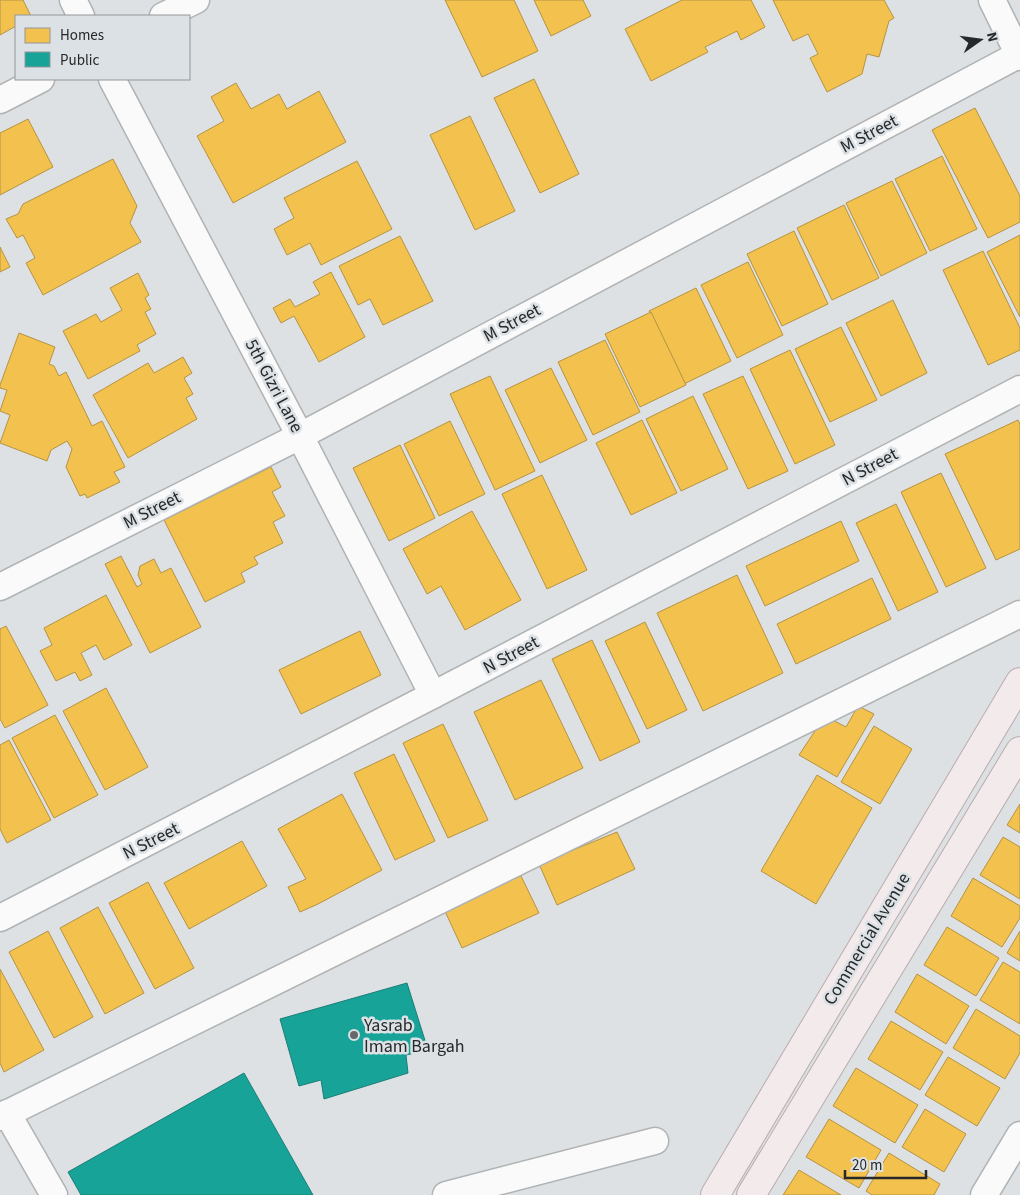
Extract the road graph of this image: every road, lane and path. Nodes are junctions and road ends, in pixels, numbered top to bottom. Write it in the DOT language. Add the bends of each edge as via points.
graph roads {
  1 [pos="73,0"];
  2 [pos="196,0"];
  3 [pos="992,0"];
  4 [pos="80,15"];
  5 [pos="165,15"];
  6 [pos="1020,55"];
  7 [pos="39,80"];
  8 [pos="113,80"];
  9 [pos="0,100"];
  10 [pos="1020,389"];
  11 [pos="300,436"];
  12 [pos="0,586"];
  13 [pos="1020,614"];
  14 [pos="1020,682"];
  15 [pos="433,695"];
  16 [pos="1020,751"];
  17 [pos="0,918"];
  18 [pos="3,1115"];
  19 [pos="1020,1135"];
  20 [pos="655,1141"];
  21 [pos="54,1195"];
  22 [pos="446,1195"];
  23 [pos="715,1195"];
  24 [pos="751,1195"];
  25 [pos="984,1195"];
  1 -- 4 [label="street"];
  2 -- 5 [label="street"];
  3 -- 6 [label="street"];
  6 -- 11 [label="street, M Street"];
  7 -- 9 [label="street"];
  8 -- 11 [label="street, 5th Gizri Lane"];
  10 -- 15 [label="street, N Street"];
  11 -- 12 [label="street, M Street"];
  11 -- 15 [label="street, 5th Gizri Lane"];
  13 -- 18 [label="street"];
  14 -- 23 [label="main road, Commercial Avenue"];
  15 -- 17 [label="street, N Street"];
  16 -- 24 [label="main road, Commercial Avenue"];
  18 -- 21 [label="street"];
  19 -- 25 [label="street"];
  20 -- 22 [label="street"];
}
